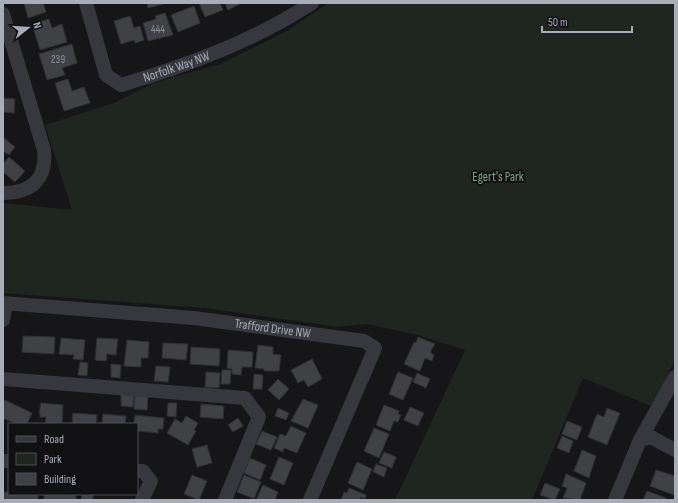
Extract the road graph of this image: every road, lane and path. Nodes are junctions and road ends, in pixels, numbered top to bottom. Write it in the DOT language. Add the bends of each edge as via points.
graph roads {
  1 [pos="86,3"];
  2 [pos="312,3"];
  3 [pos="3,14"];
  4 [pos="3,193"];
  5 [pos="4,304"];
  6 [pos="3,320"];
  7 [pos="675,377"];
  8 [pos="3,379"];
  9 [pos="640,440"];
  10 [pos="675,450"];
  11 [pos="138,470"];
  12 [pos="142,500"];
  13 [pos="225,500"];
  14 [pos="310,500"];
  15 [pos="615,500"];
  1 -- 2 [label="street, Norfolk Way NW" via="106,75 121,85 179,68 231,48"];
  3 -- 4 [label="street" via="44,150 45,162 42,174 35,184 24,190"];
  5 -- 6 [label="street"];
  5 -- 14 [label="street, Trafford Drive NW" via="194,318 364,341 375,348"];
  7 -- 9 [label="street"];
  8 -- 13 [label="street" via="246,398 259,416"];
  9 -- 10 [label="street" via="651,437"];
  9 -- 15 [label="street"];
  11 -- 12 [label="street" via="151,481"];
}
